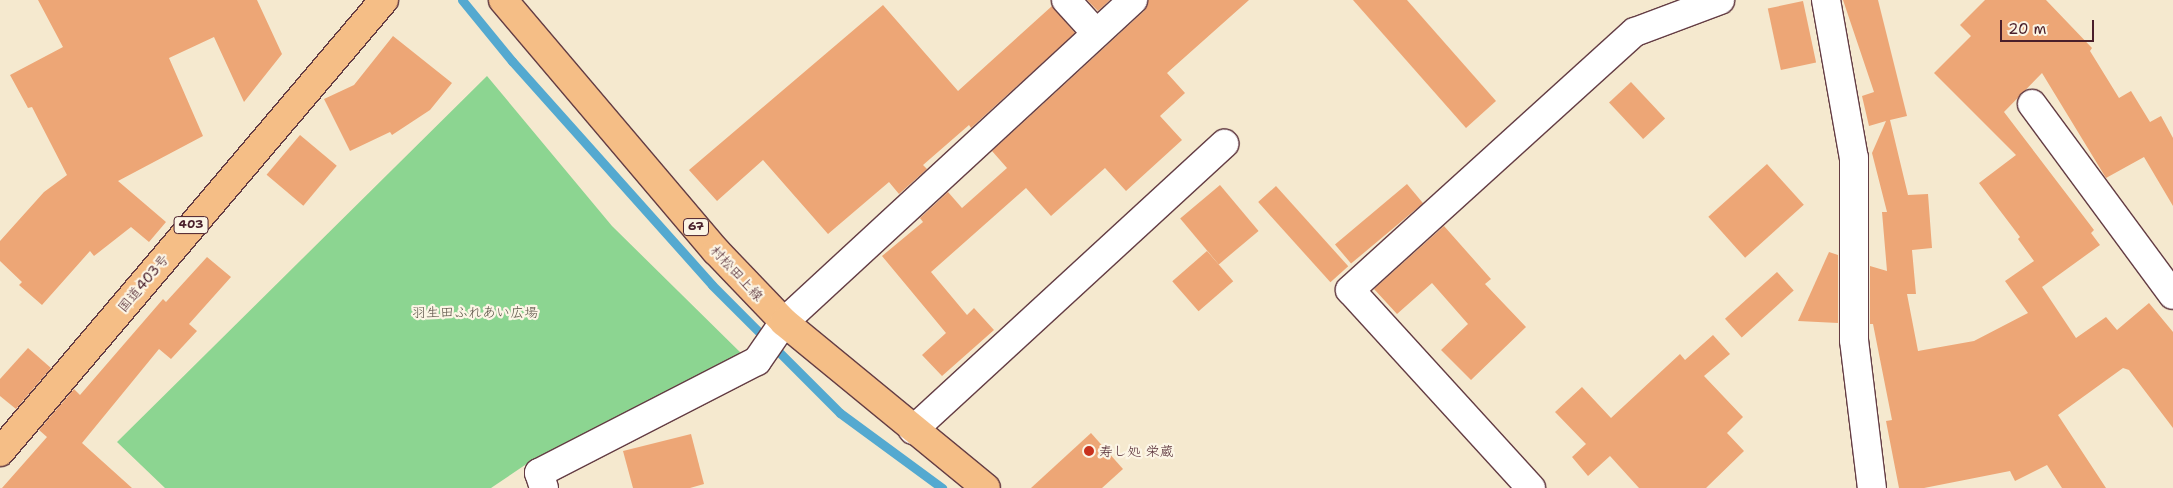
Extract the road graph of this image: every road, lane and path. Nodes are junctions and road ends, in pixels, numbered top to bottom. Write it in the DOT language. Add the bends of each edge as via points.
graph roads {
  1 [pos="384,0"];
  2 [pos="502,0"];
  3 [pos="1066,0"];
  4 [pos="1132,0"];
  5 [pos="1720,0"];
  6 [pos="1826,0"];
  7 [pos="1096,33"];
  8 [pos="2032,104"];
  9 [pos="1224,144"];
  10 [pos="2173,295"];
  11 [pos="784,322"];
  12 [pos="913,430"];
  13 [pos="0,452"];
  14 [pos="544,488"];
  15 [pos="986,488"];
  16 [pos="1531,488"];
  17 [pos="1872,488"];
  1 -- 13 [label="main road, 国道403号 / 403"];
  2 -- 11 [label="main road, 村松田上線 / 67" via="716,251"];
  3 -- 7 [label="street"];
  4 -- 7 [label="street"];
  5 -- 16 [label="street" via="1635,32 1350,290"];
  6 -- 17 [label="street" via="1854,158 1854,340"];
  7 -- 11 [label="street"];
  8 -- 10 [label="street"];
  9 -- 12 [label="street"];
  11 -- 12 [label="main road, 村松田上線 / 67"];
  11 -- 14 [label="street" via="758,361 538,473"];
  12 -- 15 [label="main road, 村松田上線 / 67"];
}
